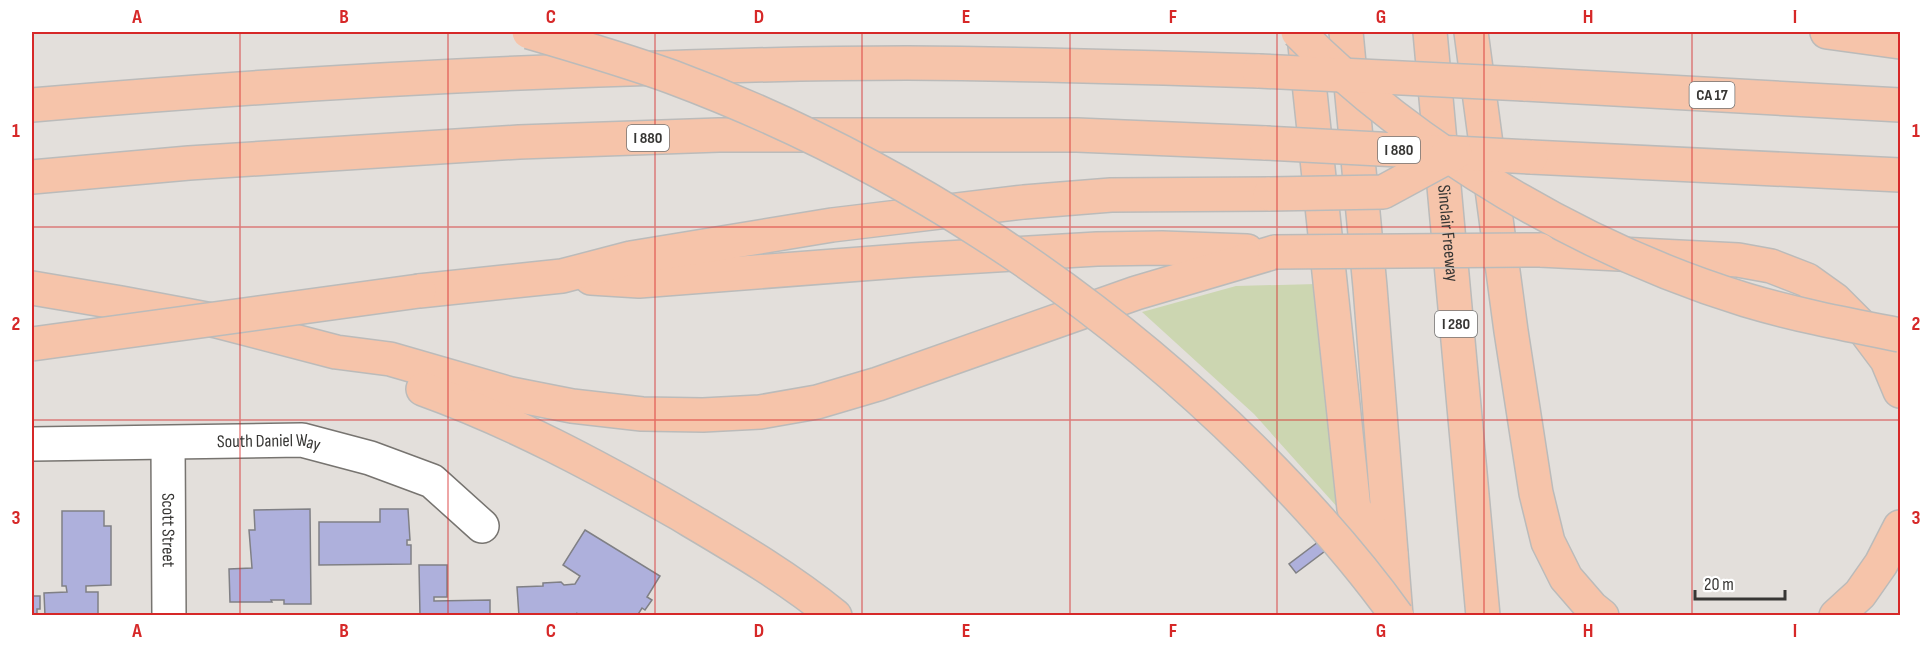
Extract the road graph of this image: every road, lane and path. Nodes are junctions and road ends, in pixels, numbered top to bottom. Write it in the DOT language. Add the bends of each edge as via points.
graph roads {
  1 [pos="529,32"];
  2 [pos="1298,32"];
  3 [pos="1304,32"];
  4 [pos="1346,32"];
  5 [pos="1430,32"];
  6 [pos="1471,32"];
  7 [pos="1827,32"];
  8 [pos="1900,42"];
  9 [pos="32,105"];
  10 [pos="1900,105"];
  11 [pos="1455,153"];
  12 [pos="1900,176"];
  13 [pos="32,177"];
  14 [pos="1275,252"];
  15 [pos="562,276"];
  16 [pos="32,288"];
  17 [pos="1900,335"];
  18 [pos="32,344"];
  19 [pos="336,352"];
  20 [pos="1900,391"];
  21 [pos="168,443"];
  22 [pos="32,444"];
  23 [pos="482,526"];
  24 [pos="1900,527"];
  25 [pos="1391,554"];
  26 [pos="169,615"];
  27 [pos="835,615"];
  28 [pos="1397,615"];
  29 [pos="1483,615"];
  30 [pos="1602,615"];
  31 [pos="1836,615"];
  1 -- 28 [label="highway, bridge" via="672,77 805,134 888,177 1030,264 1096,311 1223,420 1335,536"];
  2 -- 17 [label="highway, bridge" via="1424,138 1555,220 1659,268 1746,300"];
  3 -- 25 [label="highway" via="1354,509"];
  4 -- 25 [label="highway"];
  5 -- 29 [label="highway, Sinclair Freeway / I 280"];
  6 -- 30 [label="highway" via="1536,493 1548,542 1566,578"];
  7 -- 8 [label="highway"];
  9 -- 10 [label="highway, CA 17, bridge" via="191,91 513,72 905,63 1259,71"];
  11 -- 12 [label="highway, I 880, bridge"];
  11 -- 13 [label="highway, I 880, bridge" via="1077,135 719,135 519,142"];
  11 -- 15 [label="highway, bridge" via="1383,192 1111,195 1024,202 832,225 631,258"];
  14 -- 15 [label="highway" via="1097,249 639,281"];
  14 -- 19 [label="highway" via="1136,293 878,384 817,402 760,411 652,414 572,406 512,394 390,359"];
  14 -- 20 [label="highway, bridge" via="1540,250 1738,260 1771,266 1807,280 1835,300 1887,360"];
  15 -- 18 [label="highway, bridge" via="419,291"];
  16 -- 19 [label="highway" via="217,321"];
  19 -- 27 [label="highway" via="535,437 629,484 743,551"];
  21 -- 22 [label="street, South Daniel Way"];
  21 -- 23 [label="street, South Daniel Way" via="302,440 432,480"];
  21 -- 26 [label="street, Scott Street"];
  24 -- 31 [label="highway" via="1860,594"];
  25 -- 28 [label="highway"];
}
